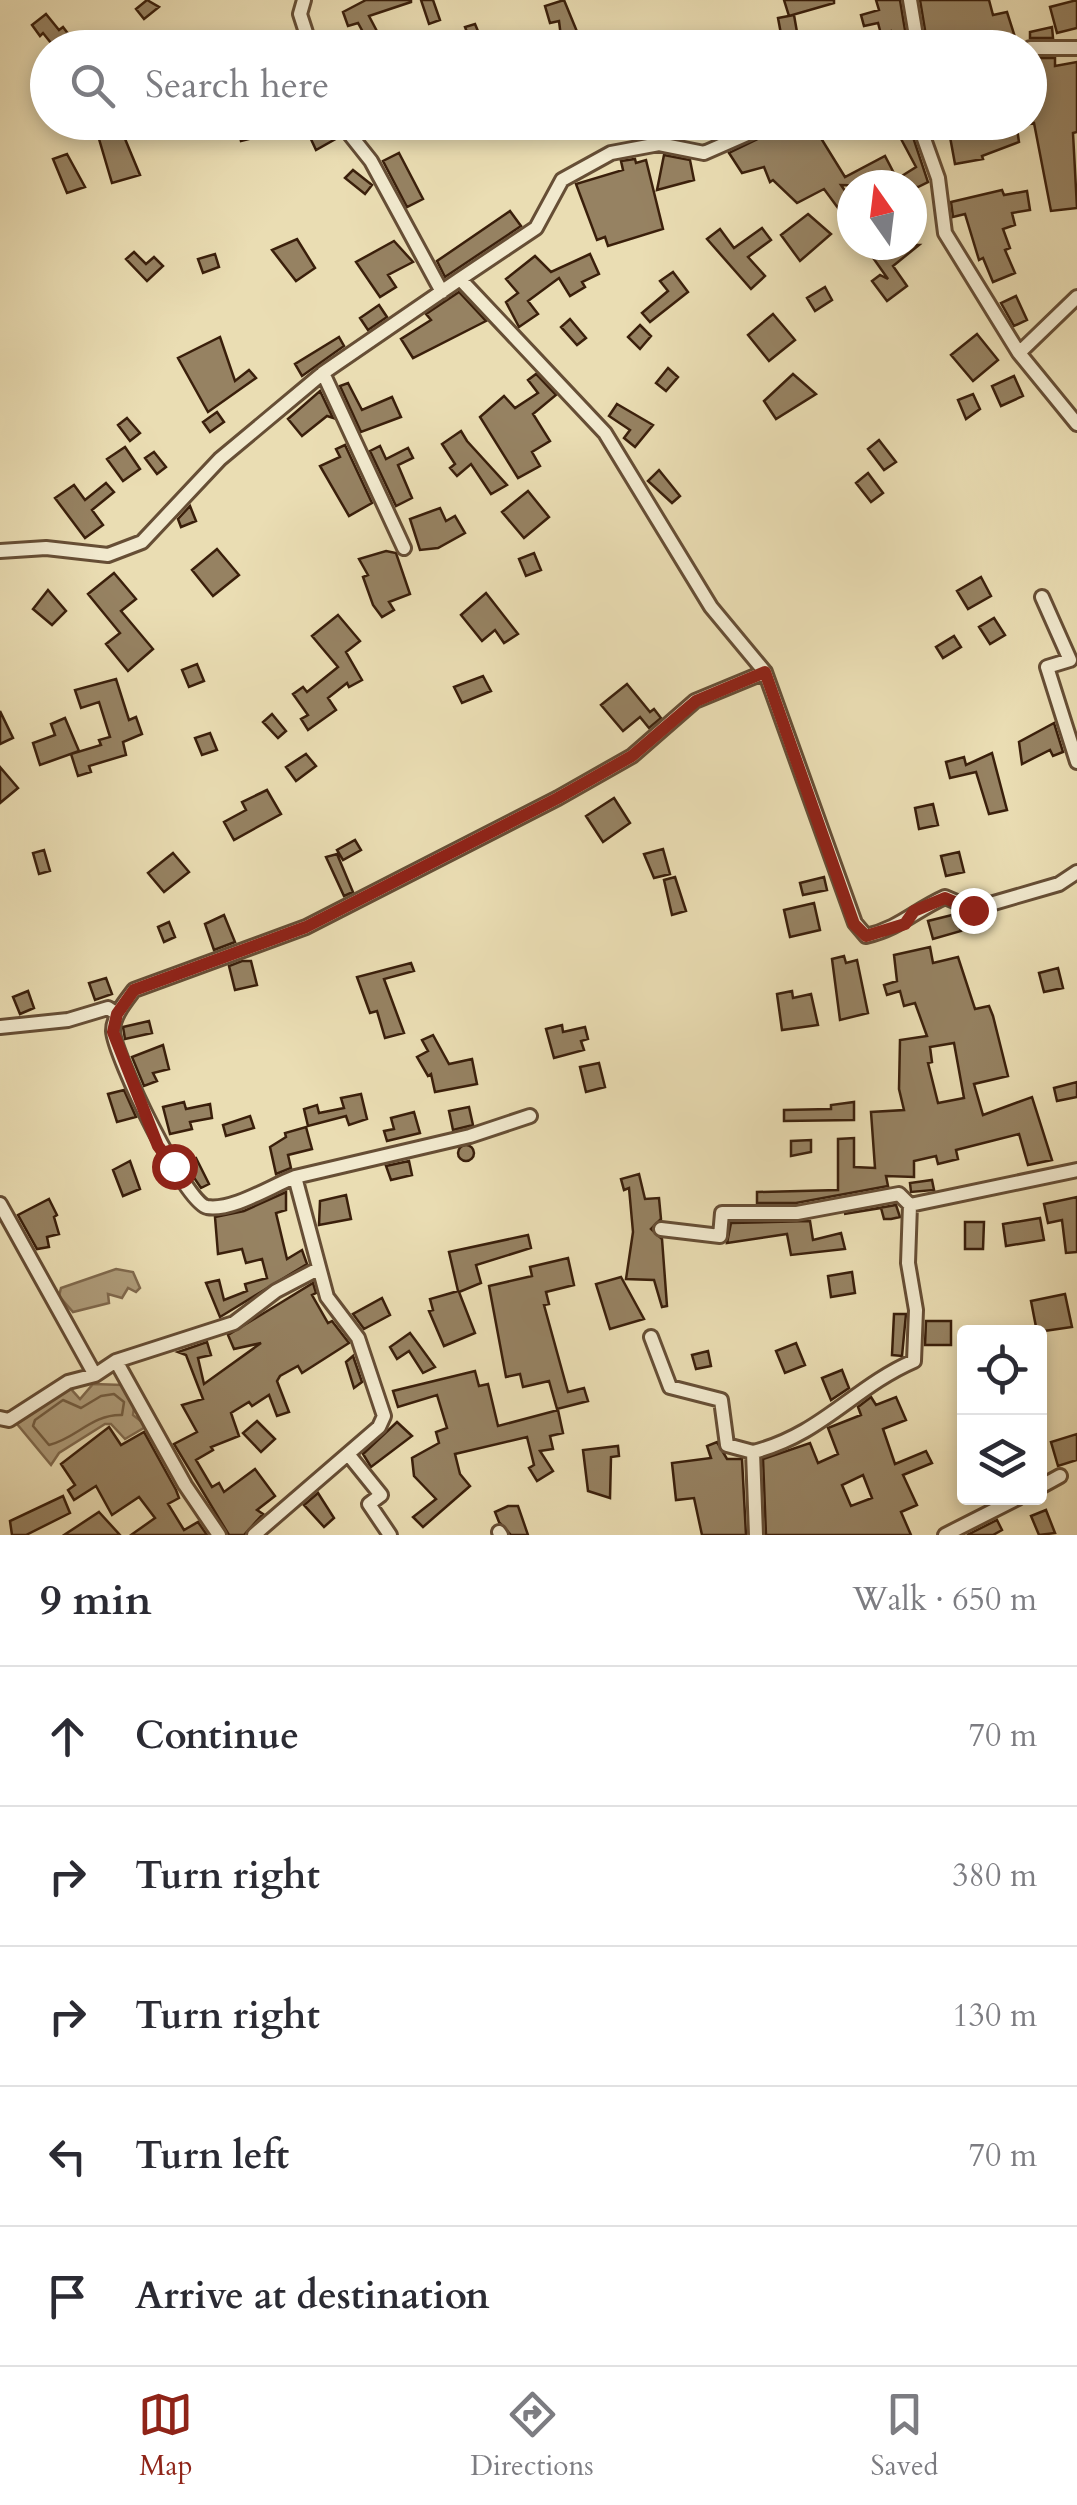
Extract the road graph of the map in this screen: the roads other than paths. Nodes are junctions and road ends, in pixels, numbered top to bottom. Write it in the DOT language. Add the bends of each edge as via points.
graph roads {
  1 [pos="304,0"];
  2 [pos="910,0"];
  3 [pos="305,30"];
  4 [pos="915,30"];
  5 [pos="1047,48"];
  6 [pos="1077,48"];
  7 [pos="354,140"];
  8 [pos="733,140"];
  9 [pos="924,140"];
  10 [pos="460,279"];
  11 [pos="442,292"];
  12 [pos="1077,297"];
  13 [pos="1019,352"];
  14 [pos="323,372"];
  15 [pos="1077,424"];
  16 [pos="404,548"];
  17 [pos="0,551"];
  18 [pos="1042,597"];
  19 [pos="765,672"];
  20 [pos="1077,762"];
  21 [pos="1077,872"];
  22 [pos="117,1014"];
  23 [pos="0,1027"];
  24 [pos="530,1116"];
  25 [pos="1077,1170"];
  26 [pos="295,1176"];
  27 [pos="0,1204"];
  28 [pos="910,1205"];
  29 [pos="661,1230"];
  30 [pos="318,1269"];
  31 [pos="652,1337"];
  32 [pos="116,1361"];
  33 [pos="95,1374"];
  34 [pos="0,1418"];
  35 [pos="753,1452"];
  36 [pos="348,1454"];
  37 [pos="1060,1476"];
  38 [pos="1047,1482"];
  39 [pos="1004,1505"];
  40 [pos="219,1535"];
  41 [pos="254,1535"];
  42 [pos="390,1535"];
  43 [pos="756,1535"];
  44 [pos="945,1535"];
  1 -- 3 [label="street"];
  2 -- 4 [label="street"];
  5 -- 6 [label="street"];
  7 -- 11 [label="street"];
  8 -- 10 [label="street" via="704,153 659,144 610,153 562,180 536,228"];
  9 -- 13 [label="street" via="938,178 944,232"];
  10 -- 11 [label="street"];
  10 -- 19 [label="street" via="605,433 712,607"];
  11 -- 14 [label="street"];
  12 -- 13 [label="street"];
  13 -- 15 [label="street"];
  14 -- 16 [label="street"];
  14 -- 17 [label="street" via="220,459 142,542 108,555"];
  18 -- 20 [label="street" via="1070,660 1047,667"];
  19 -- 21 [label="street" via="854,924 866,936 905,924 914,911 945,898 973,910 1059,884"];
  19 -- 22 [label="street" via="696,701 632,756 558,798 306,927 134,990"];
  22 -- 23 [label="street" via="108,1008"];
  22 -- 26 [label="street" via="113,1032 124,1064 158,1146 193,1200 208,1207 235,1202"];
  24 -- 26 [label="street"];
  25 -- 28 [label="street"];
  26 -- 30 [label="street"];
  27 -- 33 [label="street"];
  28 -- 29 [label="street" via="899,1194 798,1213 722,1212 720,1236"];
  28 -- 35 [label="street" via="914,1361 886,1373 817,1428"];
  30 -- 32 [label="street" via="276,1290 234,1323"];
  30 -- 36 [label="street" via="333,1310 358,1338 384,1416"];
  31 -- 35 [label="street" via="670,1387 721,1400 727,1444"];
  32 -- 33 [label="street"];
  32 -- 40 [label="street" via="184,1486"];
  33 -- 34 [label="street" via="68,1382 10,1420"];
  35 -- 43 [label="street"];
  36 -- 41 [label="street"];
  36 -- 42 [label="street" via="381,1495 369,1504"];
  37 -- 38 [label="street"];
  39 -- 44 [label="street"];
}
